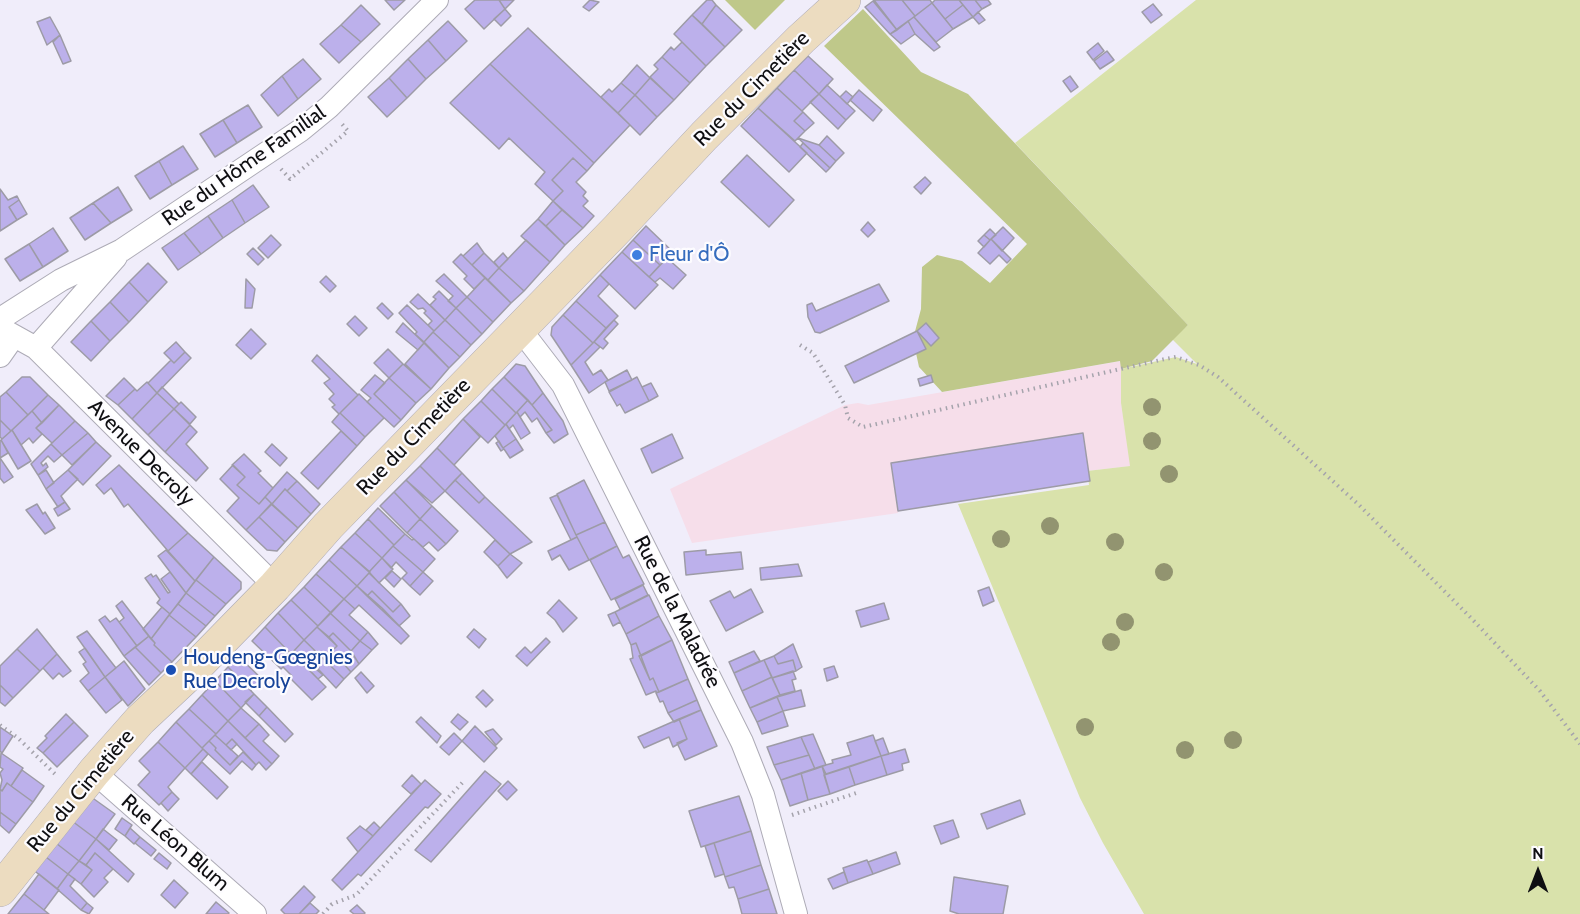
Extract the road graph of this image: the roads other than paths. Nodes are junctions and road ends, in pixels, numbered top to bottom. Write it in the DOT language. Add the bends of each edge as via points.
graph roads {
  1 [pos="437,0"];
  2 [pos="844,0"];
  3 [pos="123,250"];
  4 [pos="5,328"];
  5 [pos="520,329"];
  6 [pos="36,348"];
  7 [pos="0,356"];
  8 [pos="275,586"];
  9 [pos="85,783"];
  10 [pos="0,890"];
  11 [pos="255,914"];
  12 [pos="796,914"];
  1 -- 3 [label="street, Rue du Hôme Familial" via="301,130"];
  2 -- 5 [label="street, Rue du Cimetière" via="704,136"];
  3 -- 4 [label="street, Rue du Hôme Familial" via="61,280"];
  3 -- 6 [label="street, Rue du Hôme Familial"];
  4 -- 6 [label="street, Avenue Decroly"];
  4 -- 7 [label="street"];
  5 -- 8 [label="street, Rue du Cimetière" via="328,526"];
  5 -- 12 [label="street, Rue de la Maladrée" via="563,385 742,742 763,795"];
  6 -- 8 [label="street, Avenue Decroly"];
  8 -- 9 [label="street, Rue du Cimetière" via="140,720"];
  9 -- 10 [label="street, Rue du Cimetière"];
  9 -- 11 [label="street, Rue Léon Blum"];
}
